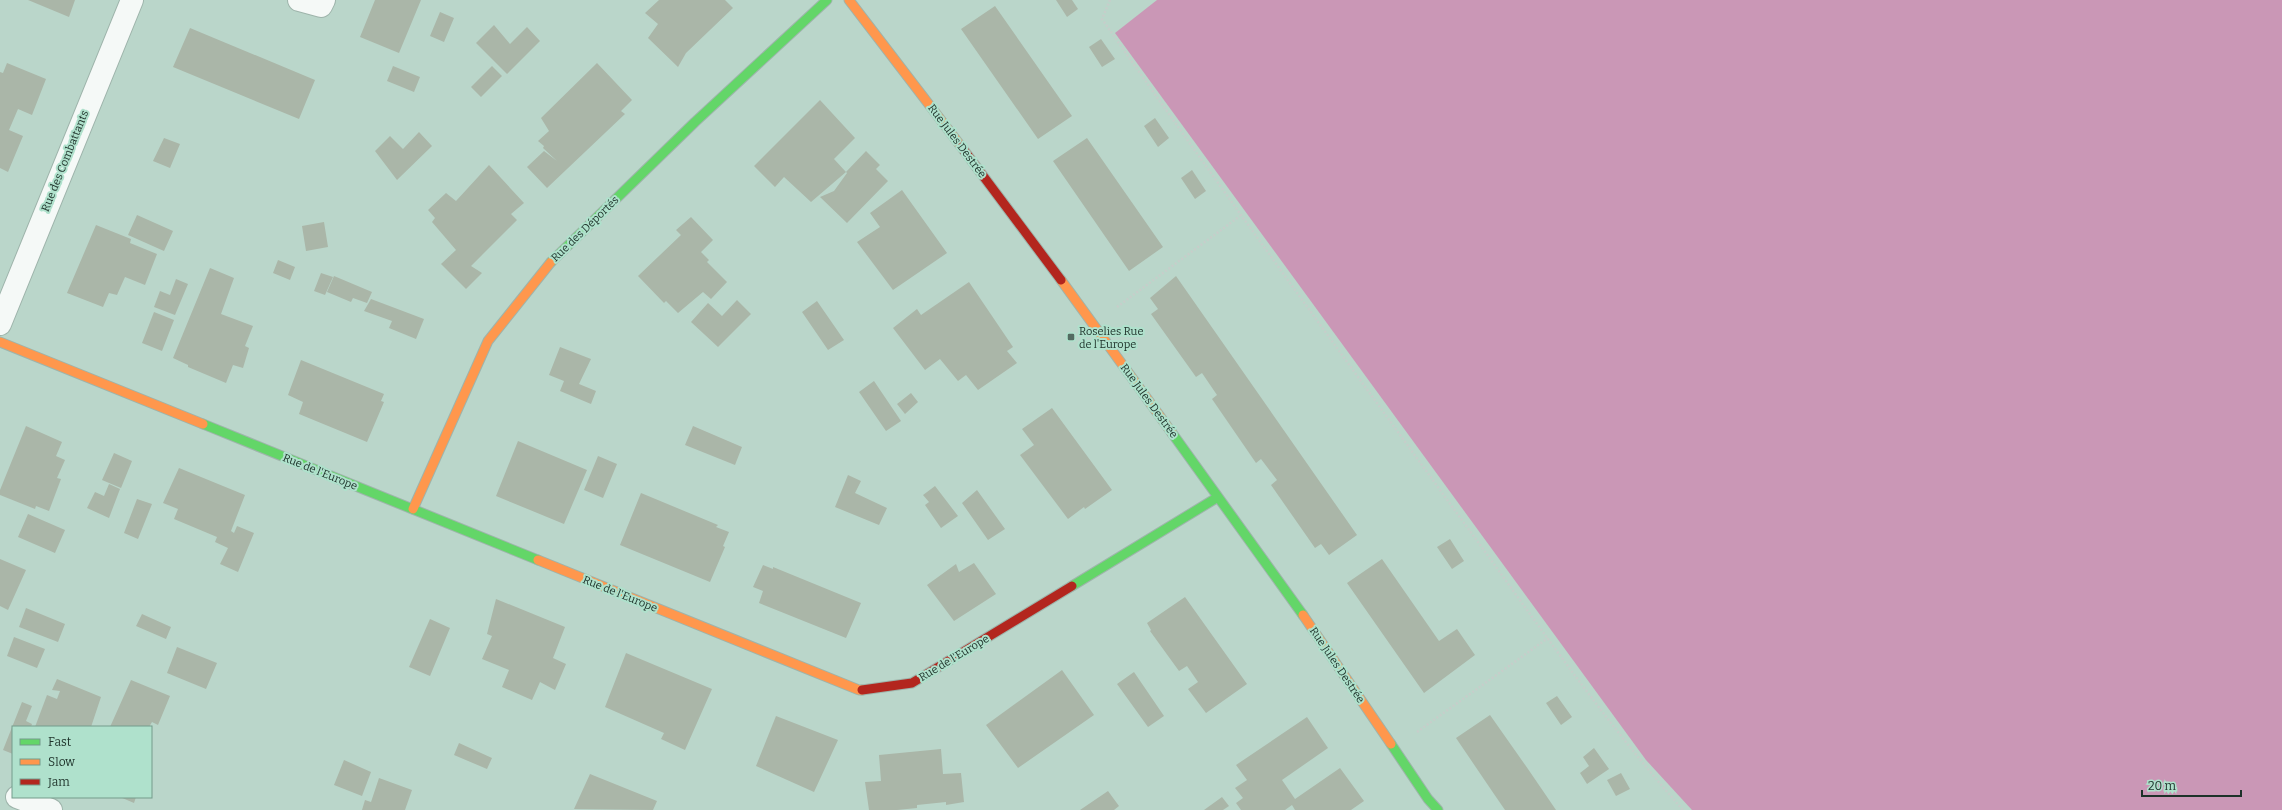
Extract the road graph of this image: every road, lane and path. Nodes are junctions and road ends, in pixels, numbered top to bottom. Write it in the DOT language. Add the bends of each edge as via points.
graph roads {
  1 [pos="132,0"];
  2 [pos="299,0"];
  3 [pos="324,0"];
  4 [pos="827,0"];
  5 [pos="849,0"];
  6 [pos="1110,0"];
  7 [pos="1240,216"];
  8 [pos="0,324"];
  9 [pos="1093,324"];
  10 [pos="0,342"];
  11 [pos="1218,496"];
  12 [pos="412,509"];
  13 [pos="1548,638"];
  14 [pos="1394,748"];
  15 [pos="0,790"];
  16 [pos="12,795"];
  17 [pos="20,798"];
  18 [pos="51,810"];
  19 [pos="1438,810"];
  20 [pos="1683,810"];
  1 -- 8 [label="street, Rue des Combattants"];
  2 -- 3 [label="street" via="321,6"];
  4 -- 12 [label="street, Rue des Déportés" via="695,122 543,269 488,341"];
  5 -- 9 [label="street, Rue Jules Destrée" via="1030,237"];
  6 -- 7 [label="path" via="1102,19"];
  7 -- 9 [label="path"];
  7 -- 13 [label="path"];
  9 -- 11 [label="street, Rue Jules Destrée"];
  10 -- 12 [label="street, Rue de l'Europe"];
  11 -- 12 [label="street, Rue de l'Europe" via="912,683 859,690"];
  11 -- 14 [label="street, Rue Jules Destrée" via="1289,594"];
  13 -- 14 [label="path"];
  13 -- 20 [label="path" via="1649,772"];
  14 -- 19 [label="street, Rue Jules Destrée"];
  15 -- 16 [label="street"];
  17 -- 18 [label="street"];
}
